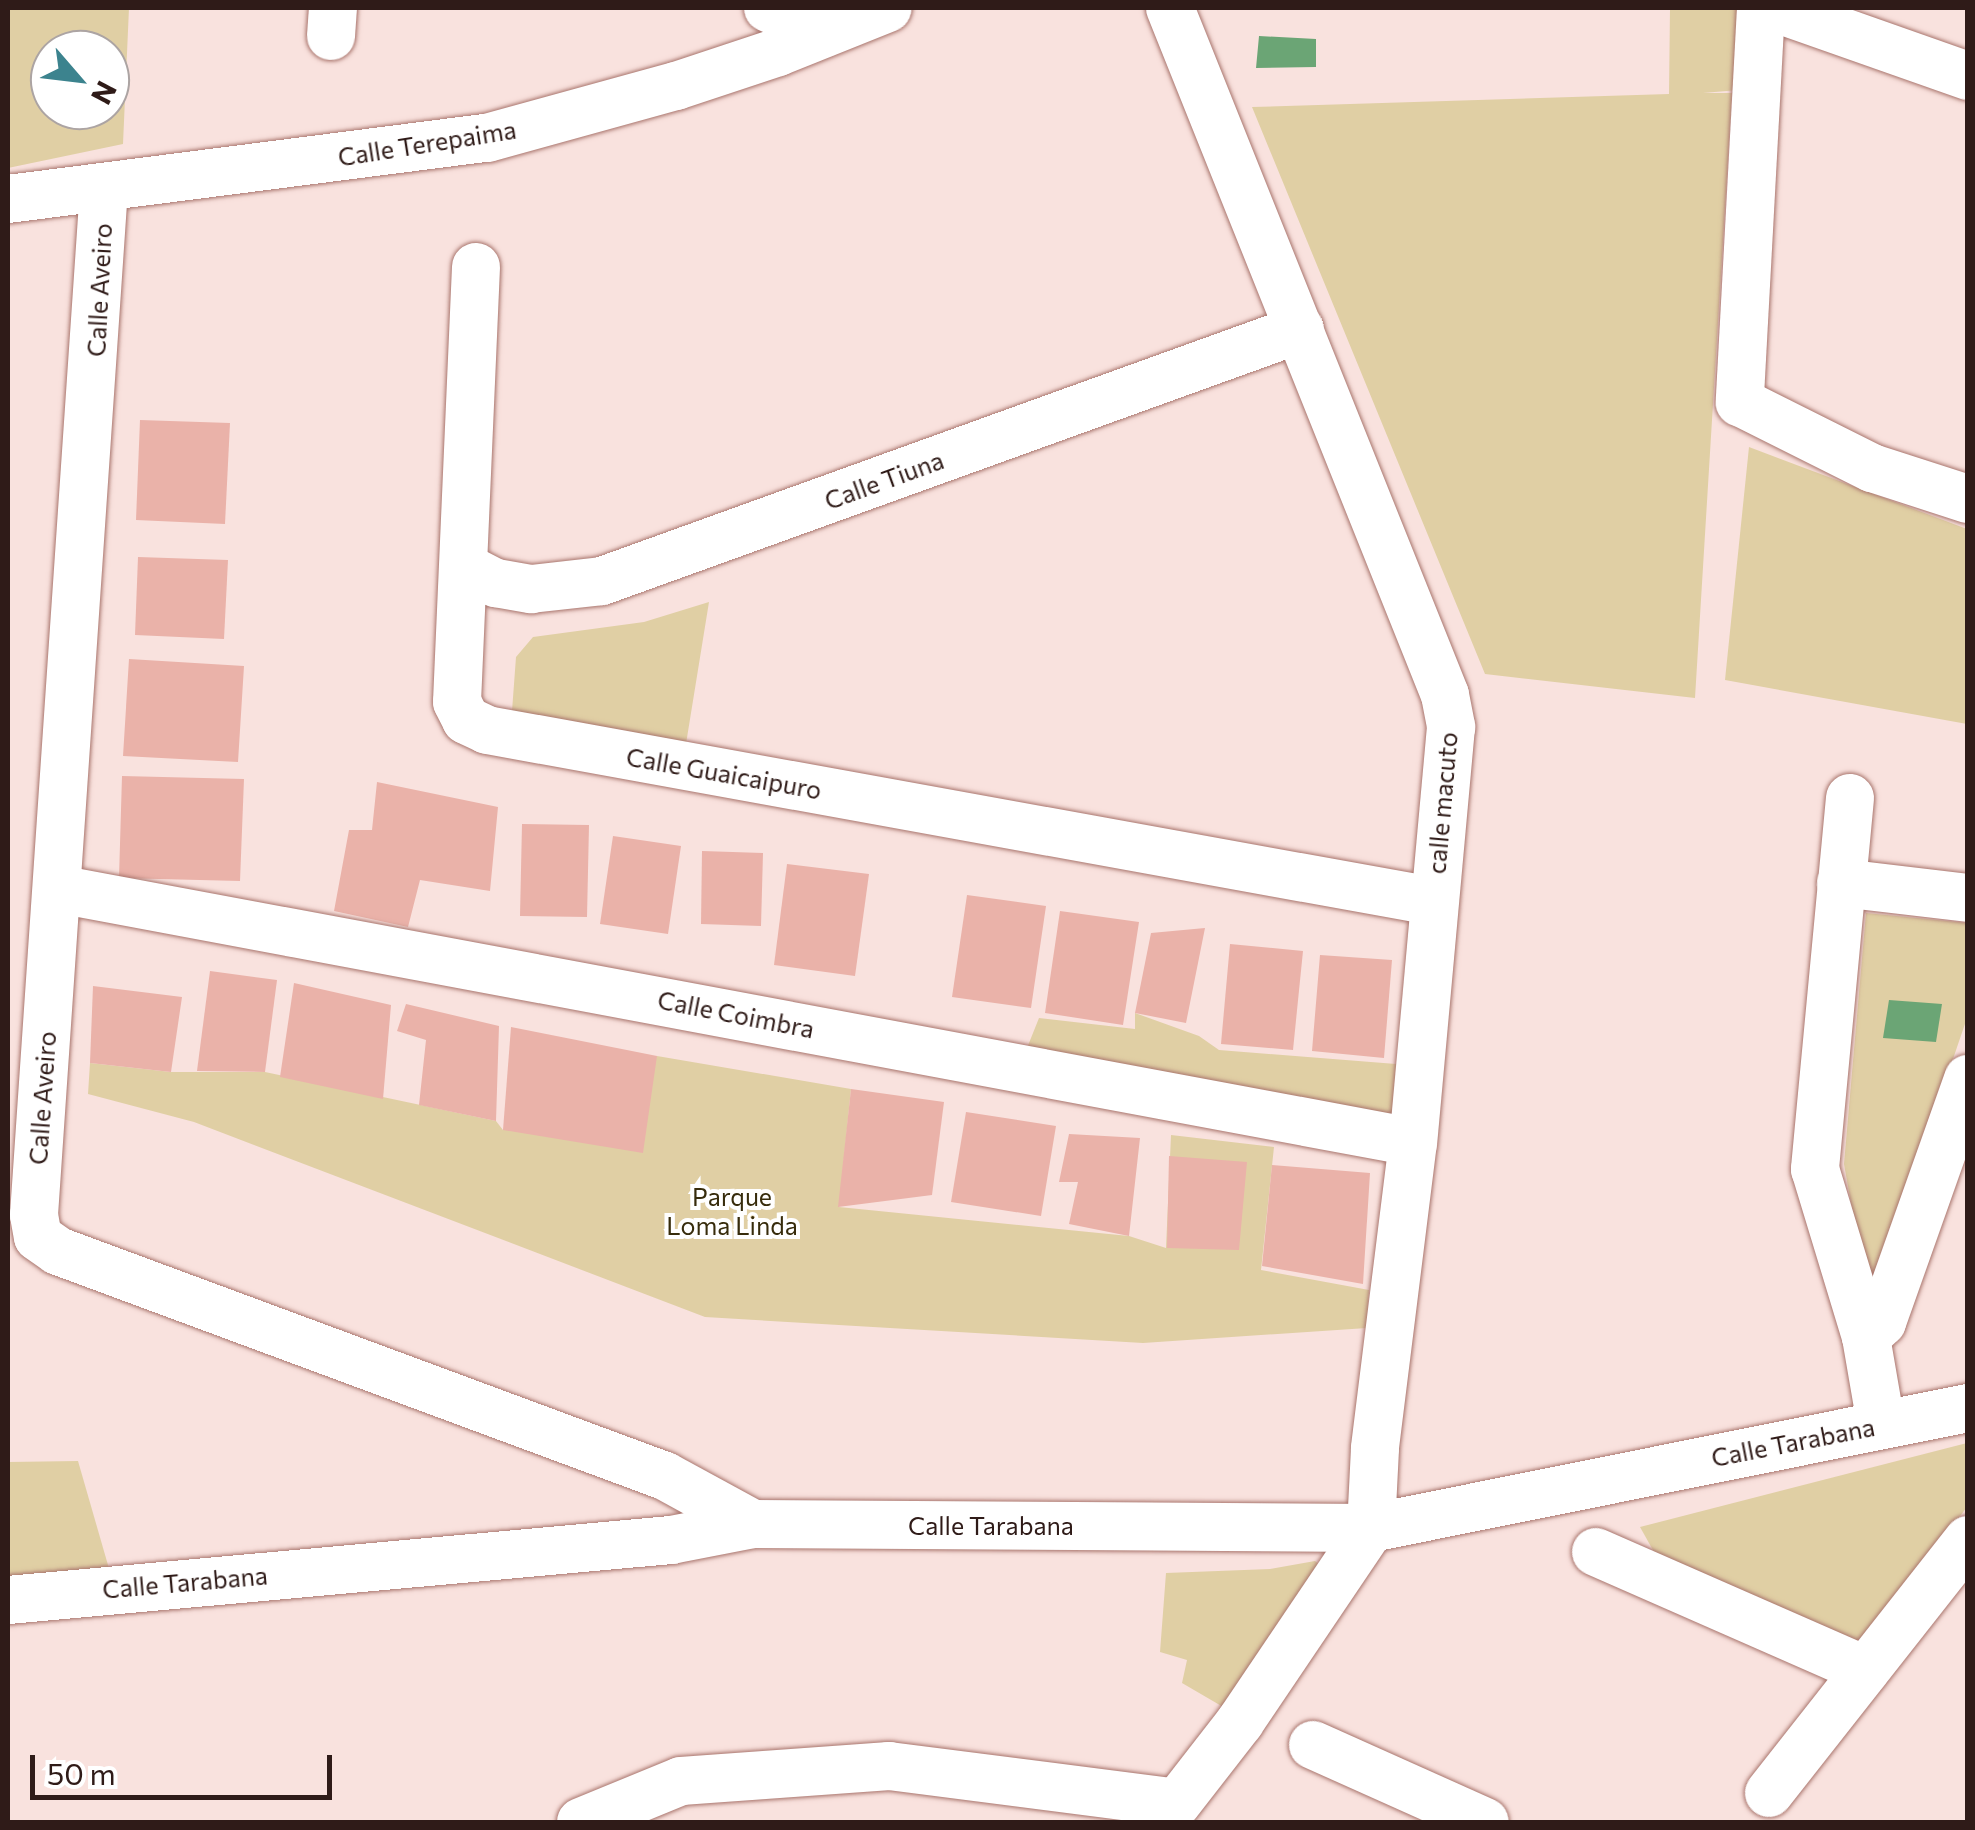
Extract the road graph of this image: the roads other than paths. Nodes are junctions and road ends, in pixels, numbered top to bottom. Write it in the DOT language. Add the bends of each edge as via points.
graph roads {
  1 [pos="768,8"];
  2 [pos="888,8"];
  3 [pos="1170,8"];
  4 [pos="1761,8"];
  5 [pos="1775,8"];
  6 [pos="824,34"];
  7 [pos="1968,76"];
  8 [pos="104,188"];
  9 [pos="8,198"];
  10 [pos="476,267"];
  11 [pos="1300,328"];
  12 [pos="1968,499"];
  13 [pos="464,567"];
  14 [pos="1850,798"];
  15 [pos="1841,884"];
  16 [pos="58,889"];
  17 [pos="1968,898"];
  18 [pos="1432,901"];
  19 [pos="1968,1079"];
  20 [pos="1413,1142"];
  21 [pos="1866,1337"];
  22 [pos="1968,1408"];
  23 [pos="1881,1424"];
  24 [pos="753,1524"];
  25 [pos="1371,1528"];
  26 [pos="1968,1540"];
  27 [pos="1596,1552"];
  28 [pos="8,1600"];
  29 [pos="1865,1670"];
  30 [pos="1313,1745"];
  31 [pos="1769,1792"];
  32 [pos="1028,1804"];
  33 [pos="581,1822"];
  34 [pos="1485,1822"];
  1 -- 6 [label="street"];
  2 -- 6 [label="street, Calle Terepaima"];
  3 -- 11 [label="street, calle macuto"];
  4 -- 12 [label="street" via="1740,402 1872,468"];
  5 -- 7 [label="street"];
  6 -- 8 [label="street, Calle Terepaima" via="676,86 487,138"];
  8 -- 9 [label="street, Calle Terepaima"];
  8 -- 16 [label="street, Calle Aveiro"];
  10 -- 13 [label="street, Calle Guaicaipuro"];
  11 -- 13 [label="street, Calle Tiuna" via="602,581 532,589"];
  11 -- 18 [label="street, calle macuto" via="1445,696 1450,727"];
  13 -- 18 [label="street, Calle Guaicaipuro" via="457,702 466,720 487,730"];
  14 -- 15 [label="street"];
  15 -- 17 [label="street"];
  15 -- 21 [label="street" via="1815,1170"];
  16 -- 20 [label="street, Calle Coimbra"];
  16 -- 24 [label="street, Calle Aveiro" via="34,1215 38,1237 76,1258 664,1476"];
  18 -- 20 [label="street, calle macuto"];
  19 -- 21 [label="street" via="1882,1322"];
  20 -- 25 [label="street, calle macuto"];
  21 -- 23 [label="street"];
  22 -- 23 [label="street, Calle Tarabana"];
  23 -- 25 [label="street, Calle Tarabana"];
  24 -- 25 [label="street, Calle Tarabana"];
  24 -- 28 [label="street, Calle Tarabana" via="671,1540"];
  25 -- 32 [label="street" via="1177,1804"];
  26 -- 29 [label="street"];
  27 -- 29 [label="street"];
  29 -- 31 [label="street"];
  30 -- 34 [label="street"];
  32 -- 33 [label="street" via="889,1766 681,1781"];
}
